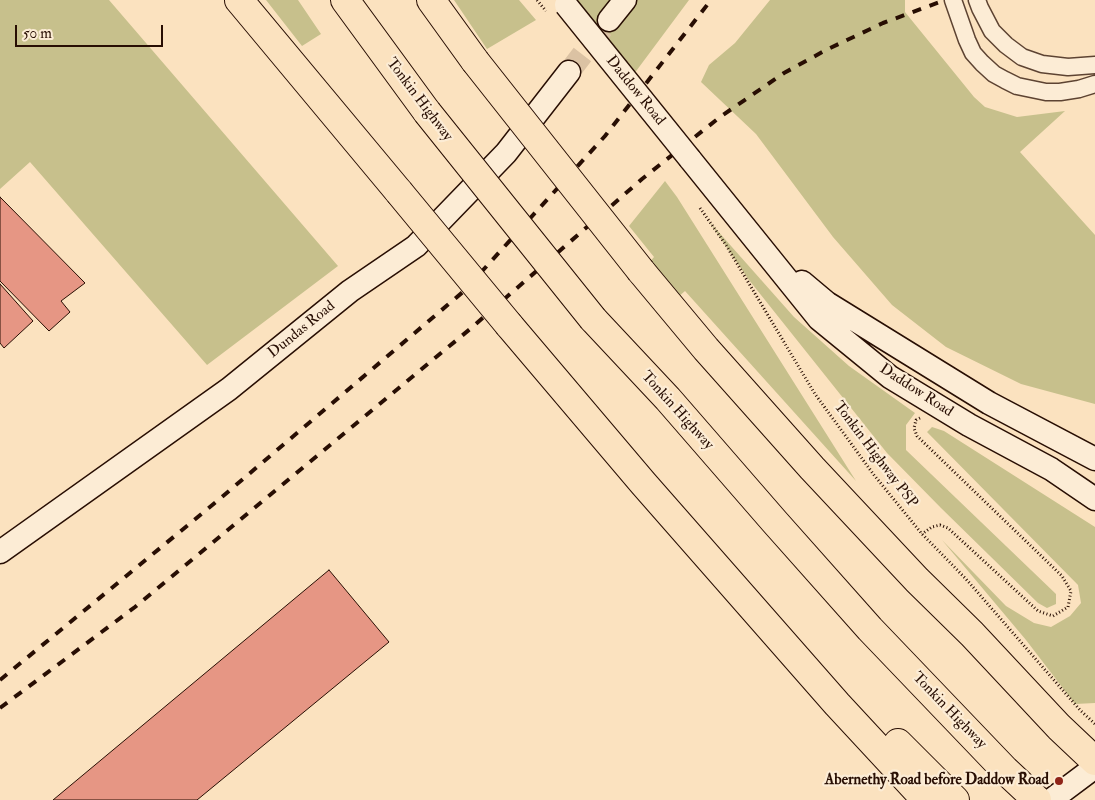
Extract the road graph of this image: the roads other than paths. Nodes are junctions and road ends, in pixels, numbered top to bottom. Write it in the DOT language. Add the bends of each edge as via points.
graph roads {
  1 [pos="239,0"];
  2 [pos="344,0"];
  3 [pos="431,0"];
  4 [pos="625,0"];
  5 [pos="953,0"];
  6 [pos="977,0"];
  7 [pos="564,3"];
  8 [pos="609,20"];
  9 [pos="1095,65"];
  10 [pos="569,72"];
  11 [pos="1095,84"];
  12 [pos="764,251"];
  13 [pos="1095,459"];
  14 [pos="643,483"];
  15 [pos="1095,498"];
  16 [pos="0,552"];
  17 [pos="1095,761"];
  18 [pos="1095,767"];
  19 [pos="926,800"];
  20 [pos="955,800"];
  21 [pos="1036,800"];
  22 [pos="1051,800"];
  1 -- 14 [label="highway, bridge"];
  2 -- 21 [label="highway, Tonkin Highway, bridge" via="427,112 593,319 668,399 870,629"];
  3 -- 17 [label="highway, bridge" via="475,61 706,349 917,580"];
  4 -- 8 [label="main road"];
  5 -- 11 [label="street" via="973,53 988,69 1005,80 1046,92 1079,90"];
  6 -- 9 [label="street" via="992,31 1022,57 1042,64 1068,67"];
  7 -- 12 [label="main road, Daddow Road, bridge"];
  10 -- 16 [label="main road, Dundas Road" via="506,153 416,246 350,291 229,389"];
  12 -- 13 [label="main road, Daddow Road" via="827,303 873,332 989,403"];
  12 -- 15 [label="main road, Daddow Road" via="819,319 890,377 968,425 1051,469"];
  14 -- 19 [label="highway"];
  14 -- 20 [label="highway" via="771,618"];
  18 -- 22 [label="main road"];
}
